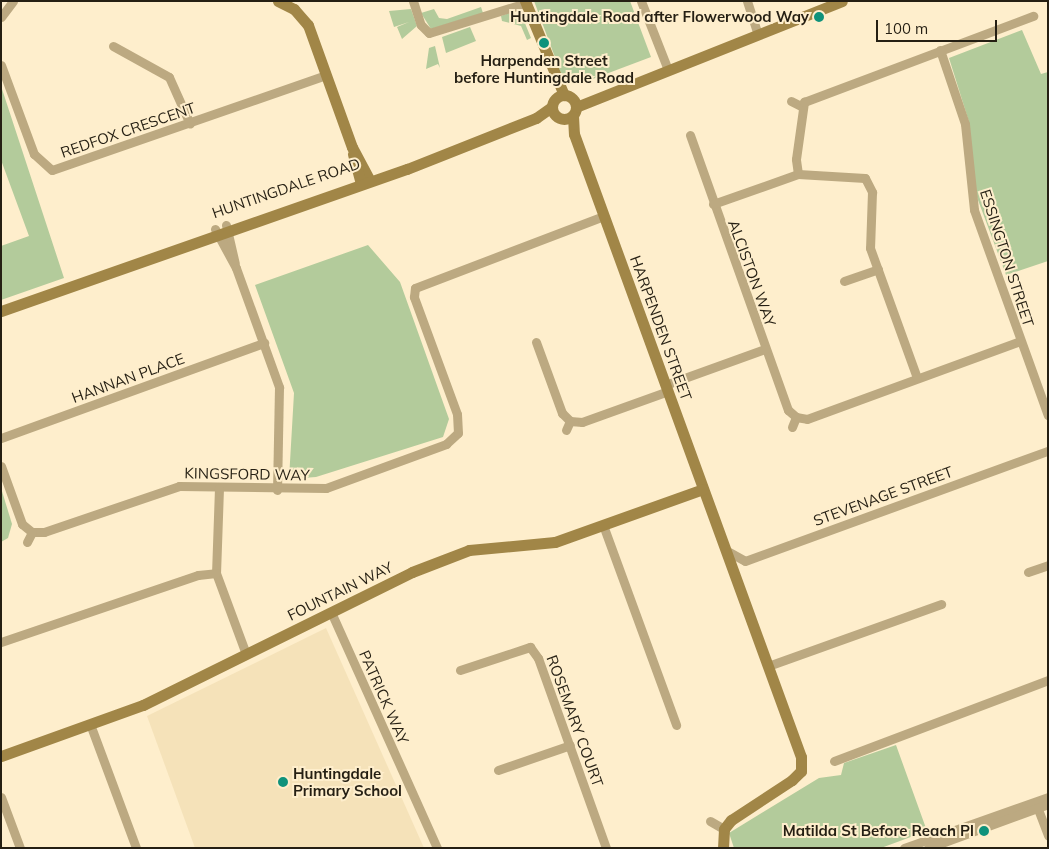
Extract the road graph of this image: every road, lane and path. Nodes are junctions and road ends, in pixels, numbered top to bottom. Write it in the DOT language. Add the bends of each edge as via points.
graph roads {
  1 [pos="13,1"];
  2 [pos="278,1"];
  3 [pos="413,1"];
  4 [pos="641,1"];
  5 [pos="746,1"];
  6 [pos="842,1"];
  7 [pos="526,2"];
  8 [pos="1,16"];
  9 [pos="1033,16"];
  10 [pos="758,34"];
  11 [pos="113,46"];
  12 [pos="940,50"];
  13 [pos="1,65"];
  14 [pos="550,68"];
  15 [pos="668,70"];
  16 [pos="326,75"];
  17 [pos="566,95"];
  18 [pos="596,96"];
  19 [pos="791,101"];
  20 [pos="801,106"];
  21 [pos="555,111"];
  22 [pos="575,112"];
  23 [pos="190,124"];
  24 [pos="574,134"];
  25 [pos="690,135"];
  26 [pos="798,174"];
  27 [pos="364,180"];
  28 [pos="713,204"];
  29 [pos="604,216"];
  30 [pos="228,228"];
  31 [pos="216,233"];
  32 [pos="236,268"];
  33 [pos="878,269"];
  34 [pos="844,281"];
  35 [pos="1,311"];
  36 [pos="1020,341"];
  37 [pos="536,342"];
  38 [pos="264,343"];
  39 [pos="766,349"];
  40 [pos="917,378"];
  41 [pos="666,388"];
  42 [pos="1048,415"];
  43 [pos="796,417"];
  44 [pos="570,421"];
  45 [pos="792,426"];
  46 [pos="566,430"];
  47 [pos="1,438"];
  48 [pos="1048,451"];
  49 [pos="1,466"];
  50 [pos="219,488"];
  51 [pos="703,489"];
  52 [pos="277,490"];
  53 [pos="603,525"];
  54 [pos="32,532"];
  55 [pos="719,533"];
  56 [pos="26,542"];
  57 [pos="729,552"];
  58 [pos="1048,565"];
  59 [pos="731,566"];
  60 [pos="1028,572"];
  61 [pos="216,573"];
  62 [pos="941,604"];
  63 [pos="331,612"];
  64 [pos="1,642"];
  65 [pos="246,654"];
  66 [pos="768,666"];
  67 [pos="460,670"];
  68 [pos="1048,680"];
  69 [pos="90,724"];
  70 [pos="676,725"];
  71 [pos="570,744"];
  72 [pos="1,756"];
  73 [pos="834,761"];
  74 [pos="498,770"];
  75 [pos="1,797"];
  76 [pos="1048,797"];
  77 [pos="1048,804"];
  78 [pos="1036,805"];
  79 [pos="710,820"];
  80 [pos="724,829"];
  81 [pos="1048,836"];
  82 [pos="940,842"];
  83 [pos="604,847"];
  84 [pos="20,848"];
  85 [pos="136,848"];
  86 [pos="437,848"];
  87 [pos="722,848"];
  88 [pos="904,848"];
  89 [pos="928,848"];
  1 -- 8 [label="street"];
  2 -- 16 [label="street" via="302,16"];
  3 -- 7 [label="street" via="421,26 429,33"];
  4 -- 15 [label="street"];
  5 -- 10 [label="street"];
  6 -- 10 [label="street"];
  7 -- 14 [label="street"];
  9 -- 12 [label="street"];
  10 -- 15 [label="street"];
  11 -- 23 [label="street" via="169,77"];
  12 -- 20 [label="street" via="808,99"];
  12 -- 36 [label="street, ESSINGTON STREET" via="965,124 972,205"];
  13 -- 23 [label="street, REDFOX CRESCENT" via="34,154 52,170"];
  14 -- 17 [label="street"];
  14 -- 21 [label="street"];
  15 -- 18 [label="street"];
  16 -- 23 [label="street, REDFOX CRESCENT"];
  16 -- 27 [label="street"];
  17 -- 18 [label="street"];
  17 -- 21 [label="street"];
  17 -- 22 [label="street"];
  18 -- 22 [label="street"];
  19 -- 20 [label="street"];
  20 -- 26 [label="street"];
  21 -- 22 [label="street"];
  21 -- 24 [label="street, HARPENDEN STREET"];
  21 -- 27 [label="street, HUNTINGDALE ROAD"];
  22 -- 24 [label="street, HARPENDEN STREET"];
  24 -- 29 [label="street, HARPENDEN STREET"];
  25 -- 28 [label="street, ALCISTON WAY"];
  26 -- 28 [label="street"];
  26 -- 33 [label="street" via="856,175 870,184 870,248"];
  27 -- 30 [label="street, HUNTINGDALE ROAD"];
  28 -- 39 [label="street, ALCISTON WAY"];
  29 -- 41 [label="street, HARPENDEN STREET"];
  29 -- 52 [label="street, KINGSFORD WAY" via="415,288 414,297 462,436 326,488"];
  30 -- 31 [label="street, HUNTINGDALE ROAD"];
  30 -- 32 [label="street"];
  31 -- 32 [label="street"];
  31 -- 35 [label="street, HUNTINGDALE ROAD"];
  32 -- 38 [label="street"];
  33 -- 34 [label="street"];
  33 -- 40 [label="street"];
  36 -- 40 [label="street"];
  36 -- 42 [label="street, ESSINGTON STREET"];
  37 -- 44 [label="street" via="562,413"];
  38 -- 47 [label="street, HANNAN PLACE"];
  38 -- 52 [label="street" via="280,401"];
  39 -- 41 [label="street"];
  39 -- 43 [label="street, ALCISTON WAY" via="788,410"];
  40 -- 43 [label="street" via="807,419"];
  41 -- 44 [label="street" via="582,422"];
  41 -- 51 [label="street, HARPENDEN STREET"];
  43 -- 45 [label="street"];
  44 -- 46 [label="street"];
  48 -- 57 [label="street, STEVENAGE STREET" via="745,561"];
  49 -- 54 [label="street" via="22,524"];
  50 -- 52 [label="street, KINGSFORD WAY"];
  50 -- 54 [label="street, KINGSFORD WAY" via="161,489"];
  50 -- 61 [label="street"];
  51 -- 53 [label="street, FOUNTAIN WAY"];
  51 -- 55 [label="street, HARPENDEN STREET"];
  53 -- 63 [label="street, FOUNTAIN WAY" via="555,542 469,550"];
  53 -- 70 [label="street"];
  54 -- 56 [label="street"];
  55 -- 57 [label="street, HARPENDEN STREET"];
  55 -- 59 [label="street, HARPENDEN STREET"];
  57 -- 59 [label="street, HARPENDEN STREET"];
  58 -- 60 [label="street"];
  59 -- 66 [label="street, HARPENDEN STREET"];
  61 -- 64 [label="street" via="198,575"];
  61 -- 65 [label="street"];
  62 -- 66 [label="street"];
  63 -- 65 [label="street, FOUNTAIN WAY"];
  63 -- 86 [label="street, PATRICK WAY"];
  65 -- 69 [label="street, FOUNTAIN WAY" via="143,705"];
  66 -- 80 [label="street, HARPENDEN STREET" via="801,757 801,770"];
  67 -- 71 [label="street, ROSEMARY COURT" via="530,647 538,658"];
  68 -- 73 [label="street"];
  69 -- 72 [label="street, FOUNTAIN WAY"];
  69 -- 85 [label="street"];
  71 -- 74 [label="street"];
  71 -- 83 [label="street, ROSEMARY COURT"];
  75 -- 84 [label="street"];
  76 -- 78 [label="street"];
  77 -- 78 [label="street"];
  78 -- 81 [label="street"];
  78 -- 82 [label="street"];
  79 -- 80 [label="street"];
  80 -- 87 [label="street"];
  82 -- 88 [label="street"];
  82 -- 89 [label="street"];
}
